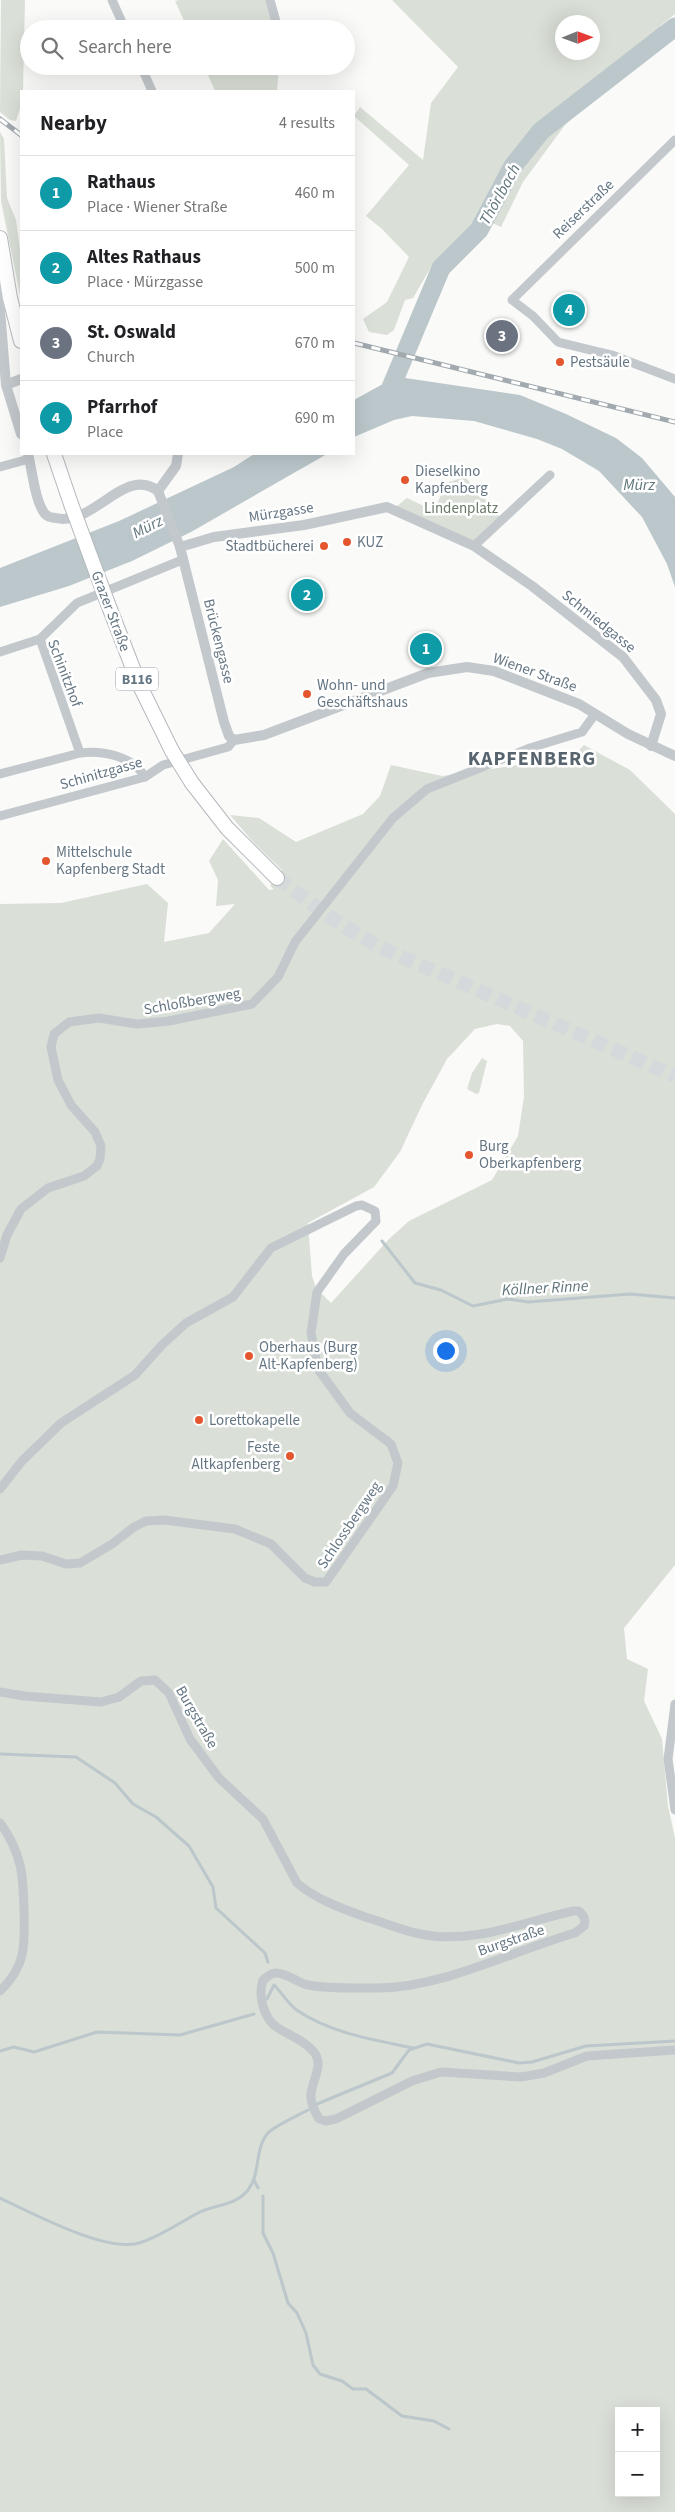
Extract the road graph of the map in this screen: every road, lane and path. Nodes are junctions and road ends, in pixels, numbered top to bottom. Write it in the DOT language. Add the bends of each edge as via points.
graph roads {
  1 [pos="112,0"];
  2 [pos="270,0"];
  3 [pos="121,20"];
  4 [pos="276,20"];
  5 [pos="145,75"];
  6 [pos="152,90"];
  7 [pos="675,140"];
  8 [pos="0,238"];
  9 [pos="5,274"];
  10 [pos="19,326"];
  11 [pos="20,379"];
  12 [pos="675,379"];
  13 [pos="6,385"];
  14 [pos="20,431"];
  15 [pos="54,455"];
  16 [pos="178,455"];
  17 [pos="28,456"];
  18 [pos="0,467"];
  19 [pos="550,475"];
  20 [pos="158,491"];
  21 [pos="474,546"];
  22 [pos="180,547"];
  23 [pos="182,560"];
  24 [pos="40,639"];
  25 [pos="0,652"];
  26 [pos="595,714"];
  27 [pos="234,740"];
  28 [pos="651,746"];
  29 [pos="80,753"];
  30 [pos="675,756"];
  31 [pos="0,774"];
  32 [pos="146,777"];
  33 [pos="0,816"];
  34 [pos="277,878"];
  35 [pos="0,1258"];
  36 [pos="0,1489"];
  37 [pos="0,1560"];
  38 [pos="0,1692"];
  39 [pos="675,1704"];
  40 [pos="675,1810"];
  41 [pos="0,1823"];
  42 [pos="0,1991"];
  43 [pos="675,2050"];
  1 -- 3 [label="street"];
  2 -- 4 [label="street"];
  5 -- 6 [label="street"];
  7 -- 12 [label="street, Reiserstraße" via="512,300 558,342 612,355"];
  8 -- 9 [label="main road"];
  9 -- 10 [label="main road"];
  9 -- 13 [label="street" via="0,310"];
  11 -- 13 [label="street"];
  13 -- 14 [label="street"];
  15 -- 34 [label="main road, Grazer Straße / B116, bridge" via="138,684 172,751 227,828"];
  16 -- 20 [label="street" via="176,466"];
  17 -- 18 [label="street"];
  17 -- 20 [label="street" via="45,513 52,518 62,520 84,514 133,485 143,484"];
  19 -- 21 [label="street"];
  20 -- 22 [label="street"];
  21 -- 22 [label="street, Mürzgasse" via="387,507 304,525 214,537"];
  21 -- 28 [label="street, Schmiedgasse" via="532,586 623,657 656,700 661,714"];
  22 -- 23 [label="street, Brückengasse"];
  23 -- 24 [label="street" via="77,603"];
  23 -- 27 [label="street, Brückengasse" via="224,722"];
  24 -- 25 [label="street, Schinitzhof"];
  24 -- 29 [label="street, Schinitzhof"];
  26 -- 27 [label="street, Wiener Straße" via="579,704 494,671 452,668 401,682 264,735"];
  26 -- 28 [label="street, Wiener Straße"];
  26 -- 35 [label="street, Schloßbergweg" via="582,732 449,779 427,789 392,818 295,942 278,977 252,1004 169,1021 137,1024 99,1018 69,1022 54,1034 51,1047 58,1080 71,1105 96,1132 102,1146 100,1159 97,1166 84,1176 48,1188 21,1209 10,1228"];
  27 -- 32 [label="street, Schinitzgasse" via="228,747 163,765"];
  28 -- 30 [label="street, Wiener Straße"];
  29 -- 31 [label="street"];
  29 -- 32 [label="street" via="107,753 140,769"];
  32 -- 33 [label="street, Schinitzgasse"];
  36 -- 37 [label="street, Schlossbergweg" via="22,1461 61,1423 135,1375 186,1323 233,1297 271,1248 356,1206 375,1211 376,1220 344,1254 317,1292 311,1333 318,1369 350,1414 391,1444 398,1463 393,1486 326,1582 305,1578 271,1544 235,1529 164,1520 146,1521 134,1527 80,1563 66,1564 42,1556 22,1555"];
  38 -- 43 [label="street, Burgstraße" via="101,1702 119,1697 141,1681 155,1680 169,1693 190,1739 219,1778 263,1819 297,1883 348,1911 419,1934 440,1936 517,1927 573,1911 579,1911 585,1918 584,1926 575,1933 429,1980 380,1988 315,1986 272,1973 263,1980 261,1998 265,2013 276,2027 314,2051 318,2063 311,2094 312,2106 319,2119 326,2122 336,2119 412,2081 441,2072 520,2077 544,2073 587,2056"];
  39 -- 40 [label="street" via="668,1759"];
  41 -- 42 [label="street" via="10,1837 21,1867 24,1929 22,1954 14,1973"];
}
